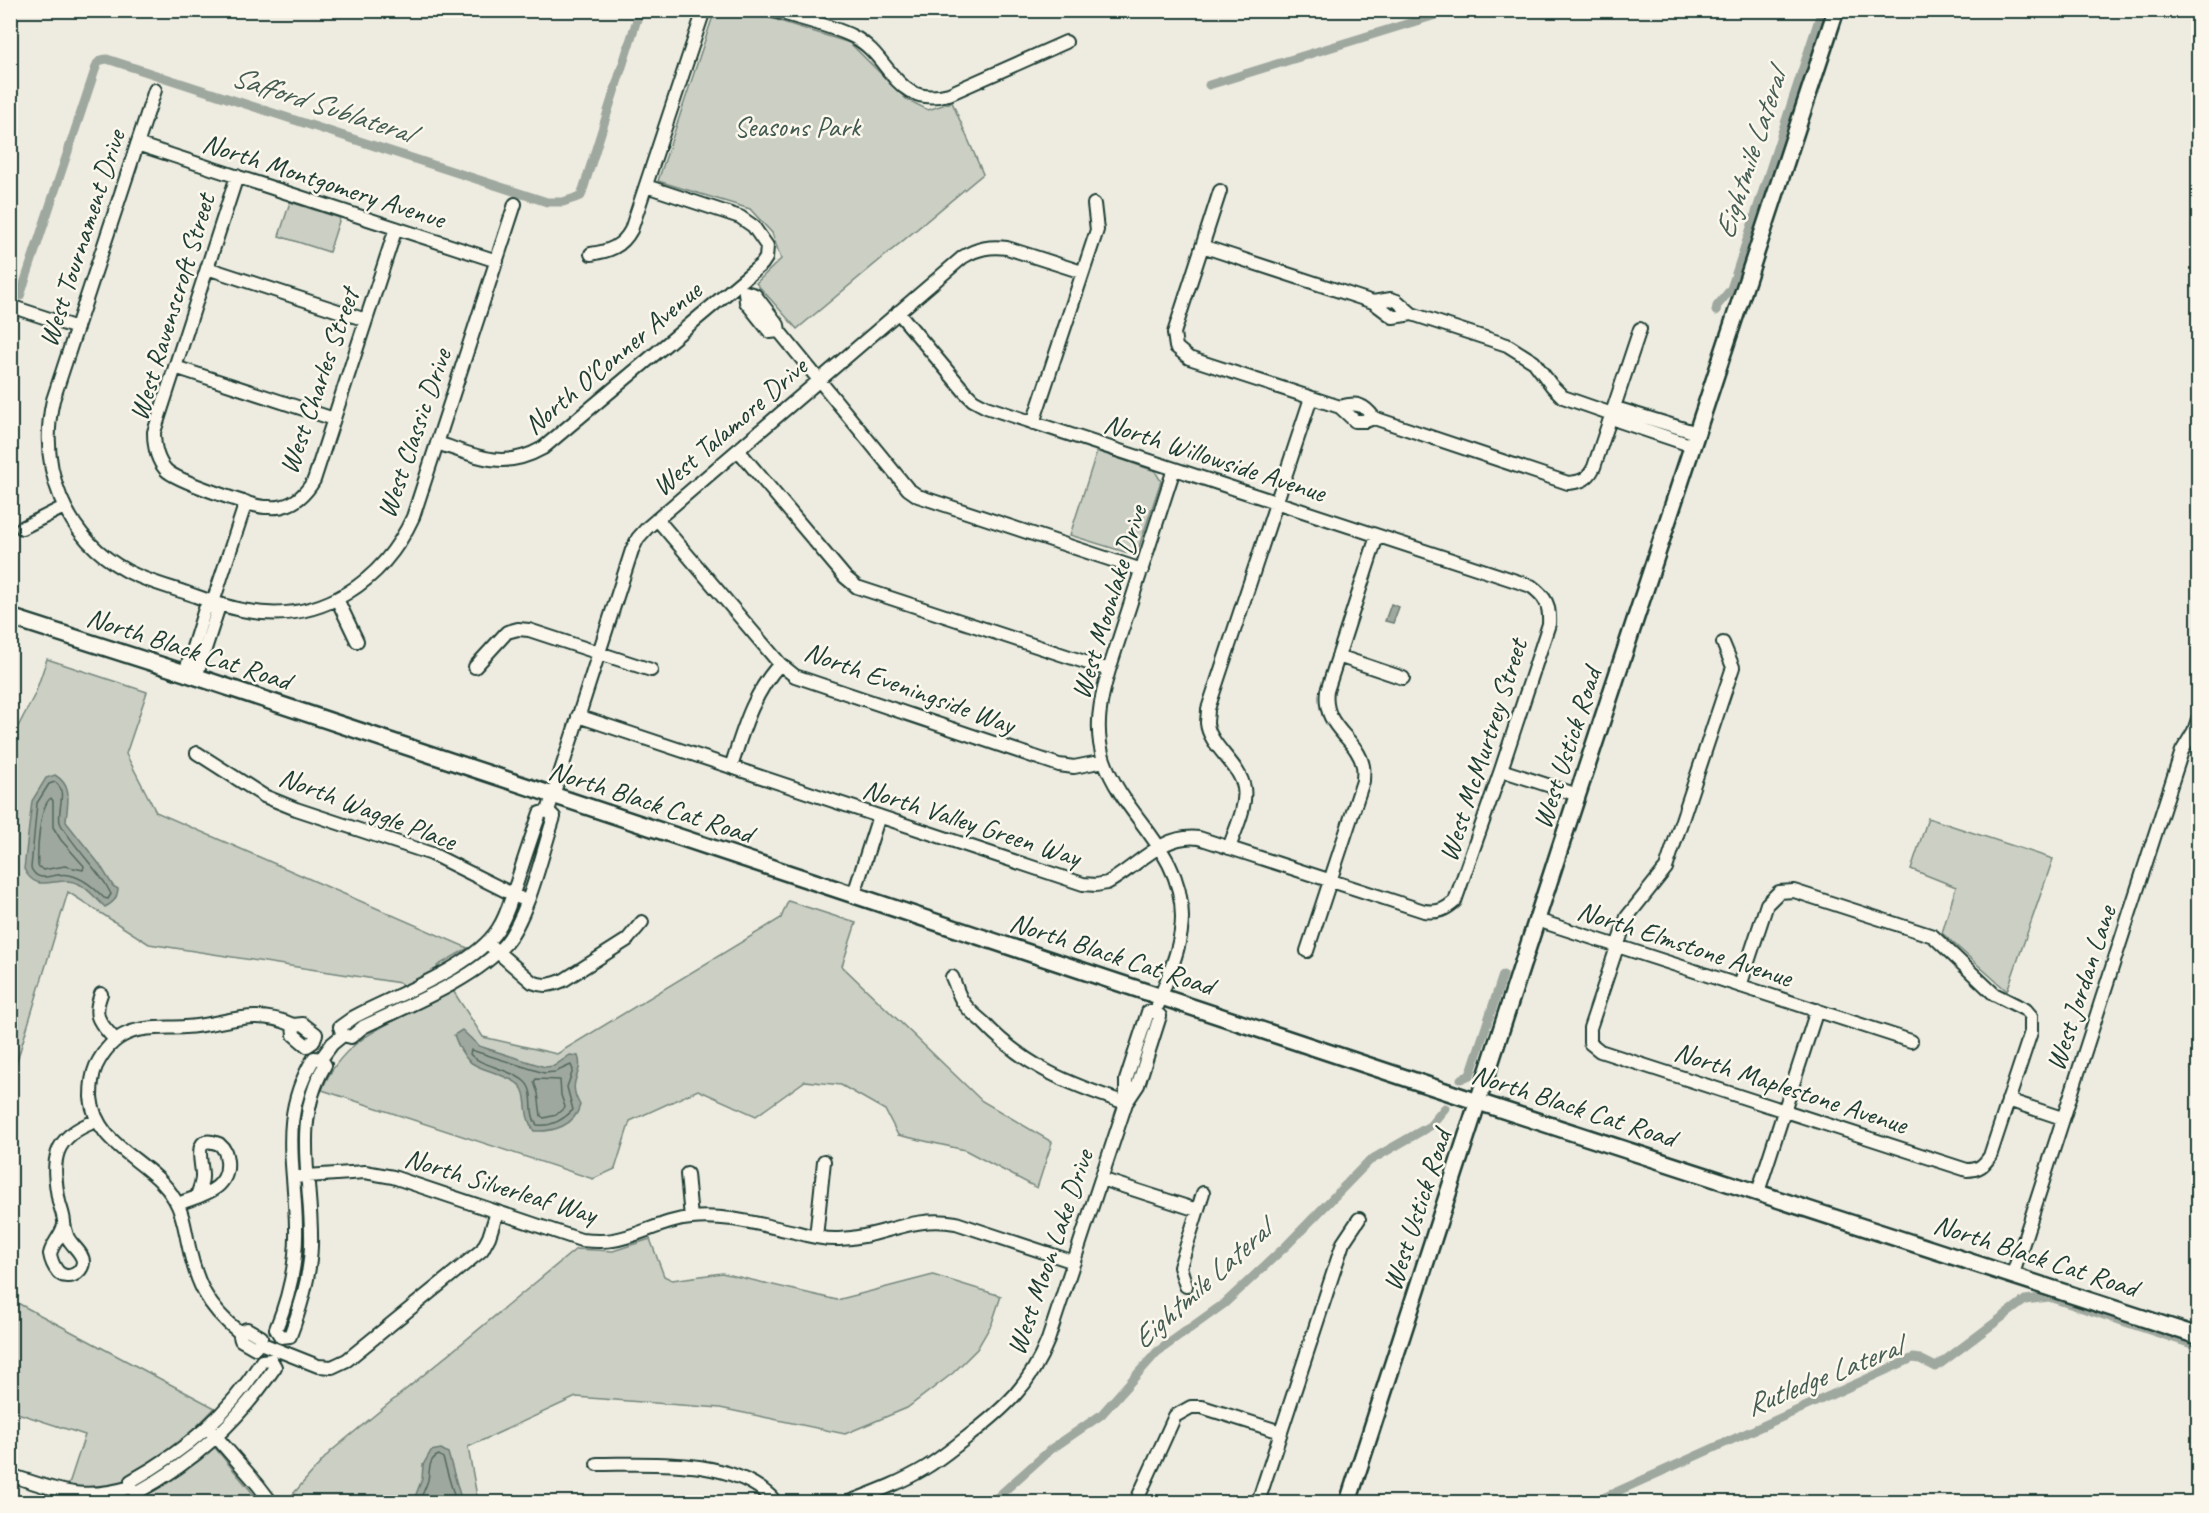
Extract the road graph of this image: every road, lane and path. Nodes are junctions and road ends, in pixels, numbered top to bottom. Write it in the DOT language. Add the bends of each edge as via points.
graph roads {
  1 [pos="704,10"];
  2 [pos="772,10"];
  3 [pos="1836,10"];
  4 [pos="1066,42"];
  5 [pos="155,90"];
  6 [pos="137,144"];
  7 [pos="237,176"];
  8 [pos="646,186"];
  9 [pos="1220,191"];
  10 [pos="515,204"];
  11 [pos="1094,204"];
  12 [pos="396,228"];
  13 [pos="1202,246"];
  14 [pos="591,254"];
  15 [pos="497,261"];
  16 [pos="207,268"];
  17 [pos="1082,272"];
  18 [pos="741,288"];
  19 [pos="10,306"];
  20 [pos="898,312"];
  21 [pos="366,320"];
  22 [pos="77,328"];
  23 [pos="1640,329"];
  24 [pos="175,367"];
  25 [pos="818,381"];
  26 [pos="1311,398"];
  27 [pos="1612,414"];
  28 [pos="334,419"];
  29 [pos="1033,423"];
  30 [pos="1695,440"];
  31 [pos="437,442"];
  32 [pos="738,450"];
  33 [pos="1174,469"];
  34 [pos="246,502"];
  35 [pos="1277,503"];
  36 [pos="64,507"];
  37 [pos="657,519"];
  38 [pos="22,528"];
  39 [pos="1377,536"];
  40 [pos="1142,570"];
  41 [pos="337,599"];
  42 [pos="213,602"];
  43 [pos="1548,602"];
  44 [pos="10,617"];
  45 [pos="357,641"];
  46 [pos="1724,643"];
  47 [pos="598,653"];
  48 [pos="1338,656"];
  49 [pos="780,664"];
  50 [pos="475,668"];
  51 [pos="651,670"];
  52 [pos="1109,670"];
  53 [pos="190,675"];
  54 [pos="1403,678"];
  55 [pos="578,716"];
  56 [pos="2199,719"];
  57 [pos="197,753"];
  58 [pos="1104,761"];
  59 [pos="731,767"];
  60 [pos="1501,770"];
  61 [pos="553,795"];
  62 [pos="1578,795"];
  63 [pos="548,811"];
  64 [pos="879,816"];
  65 [pos="1160,846"];
  66 [pos="1229,848"];
  67 [pos="1330,880"];
  68 [pos="513,894"];
  69 [pos="854,894"];
  70 [pos="527,902"];
  71 [pos="1447,908"];
  72 [pos="1537,920"];
  73 [pos="642,922"];
  74 [pos="1617,946"];
  75 [pos="492,947"];
  76 [pos="1307,951"];
  77 [pos="952,977"];
  78 [pos="1740,986"];
  79 [pos="101,994"];
  80 [pos="1161,996"];
  81 [pos="1817,1010"];
  82 [pos="1155,1012"];
  83 [pos="115,1040"];
  84 [pos="1911,1041"];
  85 [pos="324,1055"];
  86 [pos="2008,1100"];
  87 [pos="1479,1102"];
  88 [pos="1126,1103"];
  89 [pos="1785,1110"];
  90 [pos="2059,1117"];
  91 [pos="96,1121"];
  92 [pos="825,1161"];
  93 [pos="687,1174"];
  94 [pos="308,1176"];
  95 [pos="293,1177"];
  96 [pos="1101,1179"];
  97 [pos="1758,1192"];
  98 [pos="1203,1193"];
  99 [pos="197,1196"];
  100 [pos="178,1204"];
  101 [pos="1197,1210"];
  102 [pos="497,1212"];
  103 [pos="691,1218"];
  104 [pos="1359,1219"];
  105 [pos="64,1224"];
  106 [pos="816,1237"];
  107 [pos="1074,1262"];
  108 [pos="2013,1274"];
  109 [pos="1186,1286"];
  110 [pos="2199,1336"];
  111 [pos="281,1337"];
  112 [pos="273,1355"];
  113 [pos="208,1427"];
  114 [pos="1281,1432"];
  115 [pos="218,1437"];
  116 [pos="597,1464"];
  117 [pos="10,1475"];
  118 [pos="131,1487"];
  119 [pos="774,1501"];
  120 [pos="271,1503"];
  121 [pos="849,1503"];
  122 [pos="1137,1503"];
  123 [pos="1258,1503"];
  124 [pos="1348,1503"];
  1 -- 8 [label="street"];
  2 -- 4 [label="street" via="852,36 871,50 904,89 924,97 949,94"];
  3 -- 30 [label="main road, West Ustick Road"];
  5 -- 6 [label="street, West Tournament Drive"];
  6 -- 7 [label="street, North Montgomery Avenue"];
  6 -- 22 [label="street, West Tournament Drive"];
  7 -- 12 [label="street, North Montgomery Avenue"];
  7 -- 16 [label="street, West Ravenscroft Street"];
  8 -- 14 [label="street" via="627,238 606,252"];
  8 -- 18 [label="street, North O'Conner Avenue" via="740,217 753,226 764,240 767,252"];
  9 -- 13 [label="street"];
  10 -- 15 [label="street, West Classic Drive"];
  11 -- 17 [label="street" via="1097,230"];
  12 -- 15 [label="street, North Montgomery Avenue"];
  12 -- 21 [label="street, West Charles Street"];
  13 -- 26 [label="street" via="1174,333 1176,347 1189,357"];
  13 -- 27 [label="street" via="1373,302 1390,299 1412,314 1518,351 1534,362 1563,397"];
  15 -- 31 [label="street, West Classic Drive"];
  16 -- 21 [label="street"];
  16 -- 24 [label="street, West Ravenscroft Street"];
  17 -- 20 [label="street, West Talamore Drive" via="1007,248 984,247 963,257"];
  17 -- 29 [label="street"];
  18 -- 25 [label="street" via="754,295"];
  18 -- 31 [label="street, North O'Conner Avenue" via="527,457 508,462 487,459"];
  19 -- 22 [label="street"];
  20 -- 25 [label="street, West Talamore Drive"];
  20 -- 29 [label="street, North Willowside Avenue" via="973,400"];
  21 -- 28 [label="street, West Charles Street"];
  22 -- 36 [label="street, West Tournament Drive" via="53,400 49,428 51,467"];
  23 -- 27 [label="street"];
  24 -- 28 [label="street"];
  24 -- 34 [label="street, West Ravenscroft Street" via="154,432 159,460 179,479"];
  25 -- 32 [label="street, West Talamore Drive"];
  25 -- 40 [label="street" via="918,496"];
  26 -- 27 [label="street" via="1340,407 1355,421 1374,418 1568,483 1578,483 1589,476"];
  26 -- 35 [label="street"];
  27 -- 30 [label="street" via="1622,410"];
  28 -- 34 [label="street, West Charles Street" via="314,480 297,500 284,506 264,507"];
  29 -- 33 [label="street, North Willowside Avenue"];
  30 -- 62 [label="main road, West Ustick Road"];
  31 -- 41 [label="street, West Classic Drive" via="412,517 398,545 371,576"];
  32 -- 37 [label="street, West Talamore Drive"];
  32 -- 52 [label="street" via="856,587"];
  33 -- 35 [label="street, North Willowside Avenue"];
  33 -- 40 [label="street, West Moonlake Drive"];
  34 -- 42 [label="street, West Charles Street"];
  35 -- 39 [label="street, North Willowside Avenue"];
  35 -- 66 [label="street" via="1208,709 1207,725 1244,789 1243,806"];
  36 -- 38 [label="street"];
  36 -- 42 [label="street, West Tournament Drive" via="81,533 114,563 147,580"];
  37 -- 47 [label="street, West Talamore Drive" via="632,550"];
  37 -- 49 [label="street, North Eveningside Way"];
  39 -- 43 [label="street, North Willowside Avenue" via="1531,586"];
  39 -- 48 [label="street"];
  40 -- 52 [label="street, West Moonlake Drive"];
  41 -- 42 [label="street, West Classic Drive" via="310,609 279,613 248,611"];
  41 -- 45 [label="street"];
  42 -- 53 [label="street, West Charles Street" via="217,612"];
  43 -- 60 [label="street, West McMurtrey Street" via="1549,624"];
  44 -- 53 [label="main road, North Black Cat Road"];
  46 -- 74 [label="street" via="1733,667 1666,868 1627,917"];
  47 -- 50 [label="street" via="518,629 507,632"];
  47 -- 51 [label="street"];
  47 -- 55 [label="street, West Talamore Drive"];
  48 -- 54 [label="street"];
  48 -- 67 [label="street" via="1325,700 1328,712 1359,756 1363,781"];
  49 -- 58 [label="street, North Eveningside Way" via="810,682 1045,761 1074,767"];
  49 -- 59 [label="street" via="750,710"];
  52 -- 58 [label="street, West Moonlake Drive" via="1098,718"];
  53 -- 61 [label="main road, North Black Cat Road"];
  55 -- 59 [label="street, North Valley Green Way"];
  55 -- 61 [label="street, West Talamore Drive"];
  56 -- 108 [label="street, West Jordan Lane" via="2182,751"];
  57 -- 68 [label="street, North Waggle Place" via="264,796 432,854"];
  58 -- 65 [label="street, West Moonlake Drive" via="1120,791"];
  59 -- 64 [label="street, North Valley Green Way"];
  60 -- 62 [label="street"];
  60 -- 71 [label="street, West McMurtrey Street" via="1460,891"];
  61 -- 63 [label="street, West Talamore Drive"];
  61 -- 69 [label="main road, North Black Cat Road"];
  62 -- 72 [label="main road, West Ustick Road"];
  63 -- 68 [label="street" via="540,813"];
  63 -- 70 [label="street" via="554,817"];
  64 -- 65 [label="street, North Valley Green Way" via="1083,884 1107,883"];
  64 -- 69 [label="street"];
  65 -- 66 [label="street, North Valley Green Way" via="1187,836"];
  65 -- 80 [label="street, West Moonlake Drive" via="1176,878 1182,915 1179,946"];
  66 -- 67 [label="street, North Valley Green Way"];
  67 -- 71 [label="street, North Valley Green Way" via="1424,911"];
  67 -- 76 [label="street"];
  68 -- 70 [label="street, North Waggle Place"];
  68 -- 75 [label="street"];
  69 -- 80 [label="main road, North Black Cat Road"];
  70 -- 75 [label="street" via="511,935"];
  72 -- 74 [label="street, North Elmstone Avenue"];
  72 -- 87 [label="main road, West Ustick Road"];
  73 -- 75 [label="street" via="627,940 553,985 532,982"];
  74 -- 78 [label="street, North Elmstone Avenue"];
  74 -- 89 [label="street, North Maplestone Avenue" via="1590,1028 1590,1043 1600,1051"];
  75 -- 85 [label="street" via="354,1017 340,1027 343,1035"];
  77 -- 88 [label="street" via="963,1002 1014,1052 1076,1086"];
  78 -- 81 [label="street, North Elmstone Avenue"];
  78 -- 86 [label="street" via="1767,904 1779,892 1794,891 1933,936 1994,994 2026,1010 2032,1021"];
  79 -- 83 [label="street" via="96,1008 100,1022"];
  80 -- 82 [label="street, West Moonlake Drive"];
  80 -- 87 [label="main road, North Black Cat Road"];
  81 -- 84 [label="street, North Elmstone Avenue"];
  81 -- 89 [label="street"];
  82 -- 88 [label="street, West Moon Lake Drive" via="1160,1016 1138,1085"];
  83 -- 85 [label="street" via="141,1028 191,1027 267,1017 303,1024 316,1034 314,1042"];
  83 -- 91 [label="street" via="103,1052 95,1070 91,1088"];
  85 -- 94 [label="street" via="325,1065 306,1116"];
  85 -- 95 [label="street" via="314,1058 299,1084 291,1139"];
  86 -- 89 [label="street, North Maplestone Avenue" via="1990,1156 1979,1168 1967,1170"];
  86 -- 90 [label="street"];
  87 -- 97 [label="main road, North Black Cat Road"];
  87 -- 124 [label="main road, West Ustick Road"];
  88 -- 96 [label="street, West Moon Lake Drive"];
  89 -- 97 [label="street"];
  91 -- 100 [label="street" via="111,1140 169,1188"];
  91 -- 105 [label="street" via="78,1128 60,1147 55,1163"];
  92 -- 106 [label="street"];
  93 -- 103 [label="street"];
  94 -- 95 [label="street, North Silverleaf Way"];
  94 -- 102 [label="street, North Silverleaf Way" via="376,1173"];
  94 -- 111 [label="street" via="311,1248 306,1283 290,1336"];
  95 -- 111 [label="street" via="296,1246 288,1296 276,1329"];
  96 -- 101 [label="street"];
  96 -- 107 [label="street, West Moon Lake Drive"];
  97 -- 108 [label="main road, North Black Cat Road"];
  98 -- 101 [label="street"];
  99 -- 100 [label="street"];
  100 -- 112 [label="street" via="198,1283 205,1296 239,1332 247,1329 261,1336 261,1343"];
  101 -- 109 [label="street" via="1180,1267"];
  102 -- 103 [label="street, North Silverleaf Way" via="581,1240 596,1241 613,1240"];
  102 -- 112 [label="street" via="482,1250 347,1360 332,1367"];
  103 -- 106 [label="street, North Silverleaf Way" via="732,1219"];
  104 -- 114 [label="street" via="1343,1243"];
  106 -- 107 [label="street, North Silverleaf Way" via="855,1238 918,1221 939,1220"];
  107 -- 121 [label="street, West Moon Lake Drive" via="1042,1353 1011,1401 926,1468"];
  108 -- 110 [label="main road, North Black Cat Road"];
  111 -- 112 [label="street"];
  112 -- 113 [label="street" via="262,1361 227,1410"];
  112 -- 115 [label="street" via="274,1367 256,1395"];
  113 -- 115 [label="street"];
  113 -- 118 [label="street" via="130,1480"];
  114 -- 122 [label="street" via="1202,1407 1183,1410 1170,1424"];
  114 -- 123 [label="street"];
  115 -- 118 [label="street" via="192,1459 147,1487 136,1493"];
  115 -- 120 [label="street"];
  116 -- 119 [label="street" via="659,1464 717,1471 762,1488"];
  117 -- 118 [label="street" via="70,1494 108,1494"];
}
